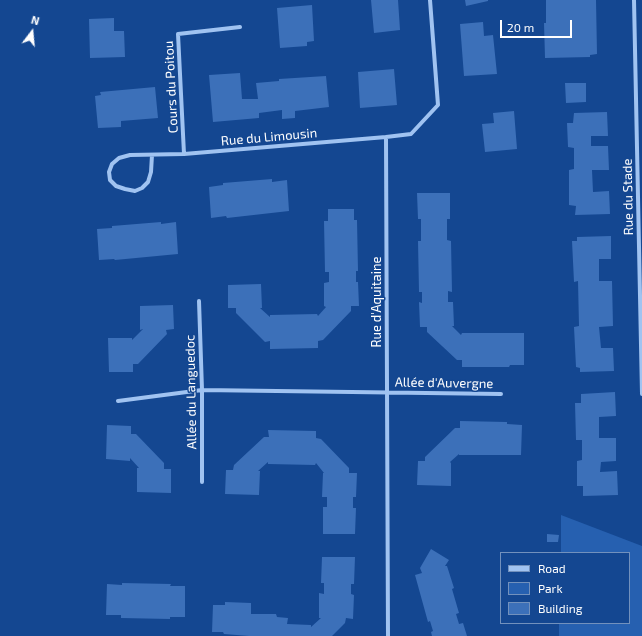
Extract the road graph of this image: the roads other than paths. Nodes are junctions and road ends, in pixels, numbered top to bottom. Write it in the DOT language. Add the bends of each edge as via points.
graph roads {
  1 [pos="430,0"];
  2 [pos="634,0"];
  3 [pos="240,27"];
  4 [pos="386,137"];
  5 [pos="184,154"];
  6 [pos="152,155"];
  7 [pos="199,301"];
  8 [pos="202,390"];
  9 [pos="387,392"];
  10 [pos="501,394"];
  11 [pos="642,394"];
  12 [pos="118,401"];
  13 [pos="202,482"];
  14 [pos="388,636"];
  1 -- 4 [label="street" via="438,105 411,134"];
  2 -- 11 [label="street, Rue du Stade"];
  3 -- 5 [label="street, Cours du Poitou" via="178,34"];
  4 -- 5 [label="street, Rue du Limousin"];
  4 -- 9 [label="street, Rue d'Aquitaine"];
  5 -- 6 [label="street, Rue du Limousin"];
  6 -- 6 [label="street, Rue du Limousin" via="119,158 112,164 110,180 116,186 125,189 135,191 142,188 152,172"];
  7 -- 8 [label="street, Allée du Languedoc"];
  8 -- 9 [label="street, Allée d'Auvergne"];
  8 -- 12 [label="street, Allée d'Auvergne"];
  8 -- 13 [label="street, Allée du Languedoc"];
  9 -- 10 [label="street, Allée d'Auvergne"];
  9 -- 14 [label="street, Rue d'Aquitaine"];
}
